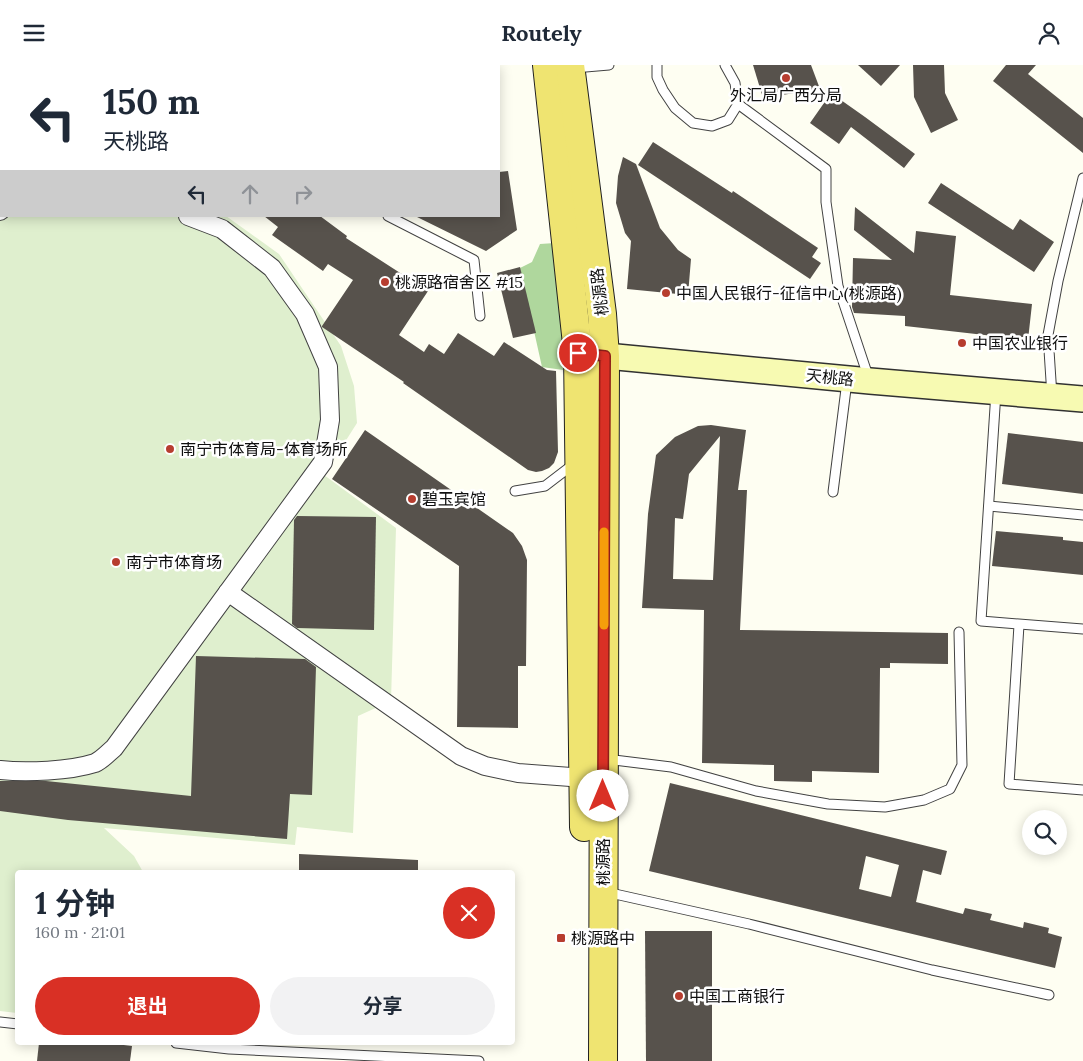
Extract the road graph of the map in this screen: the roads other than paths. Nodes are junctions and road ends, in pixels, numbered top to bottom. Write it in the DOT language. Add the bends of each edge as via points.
graph roads {
  1 [pos="609,65"];
  2 [pos="657,65"];
  3 [pos="725,65"];
  4 [pos="563,66"];
  5 [pos="738,104"];
  6 [pos="1083,178"];
  7 [pos="191,217"];
  8 [pos="390,217"];
  9 [pos="480,316"];
  10 [pos="578,353"];
  11 [pos="605,356"];
  12 [pos="858,380"];
  13 [pos="996,392"];
  14 [pos="1052,396"];
  15 [pos="1083,399"];
  16 [pos="579,460"];
  17 [pos="515,491"];
  18 [pos="832,492"];
  19 [pos="989,506"];
  20 [pos="1083,515"];
  21 [pos="228,592"];
  22 [pos="1019,625"];
  23 [pos="1083,629"];
  24 [pos="959,631"];
  25 [pos="604,758"];
  26 [pos="0,770"];
  27 [pos="584,778"];
  28 [pos="1083,790"];
  29 [pos="603,891"];
  30 [pos="1049,995"];
  31 [pos="0,1021"];
  32 [pos="15,1024"];
  33 [pos="194,1045"];
  34 [pos="479,1061"];
  35 [pos="586,1061"];
  36 [pos="603,1061"];
  1 -- 4 [label="lane"];
  2 -- 5 [label="lane" via="657,77 663,90 675,108 693,123 712,126 728,120"];
  3 -- 5 [label="lane" via="735,83"];
  4 -- 10 [label="main road, 桃源路"];
  4 -- 11 [label="main road, 桃源路" via="602,314"];
  5 -- 12 [label="lane" via="826,169 826,202 838,287"];
  6 -- 14 [label="lane" via="1048,335"];
  7 -- 21 [label="street" via="222,229 272,268 304,314 328,367 330,420 323,462"];
  8 -- 9 [label="lane" via="474,260"];
  10 -- 11 [label="main road, 天桃路"];
  10 -- 16 [label="main road, 桃源路"];
  11 -- 12 [label="main road, 天桃路"];
  11 -- 25 [label="main road, 桃源路"];
  12 -- 13 [label="main road, 天桃路"];
  12 -- 18 [label="lane"];
  13 -- 14 [label="main road, 天桃路"];
  13 -- 19 [label="lane"];
  14 -- 15 [label="main road, 天桃路"];
  16 -- 17 [label="lane" via="545,485"];
  16 -- 27 [label="main road, 桃源路"];
  19 -- 20 [label="lane"];
  19 -- 22 [label="lane" via="981,621"];
  21 -- 26 [label="street" via="114,749 97,762 66,768 18,772"];
  21 -- 27 [label="street" via="462,756 485,766 518,773"];
  22 -- 23 [label="lane"];
  22 -- 28 [label="lane" via="1009,784"];
  24 -- 25 [label="lane" via="962,765 950,789 924,800 885,807 828,804 756,791 671,767"];
  25 -- 29 [label="main road, 桃源路"];
  27 -- 35 [label="main road, 桃源路"];
  29 -- 30 [label="lane"];
  29 -- 36 [label="main road, 桃源路"];
  31 -- 32 [label="lane"];
  33 -- 34 [label="lane"];
}
